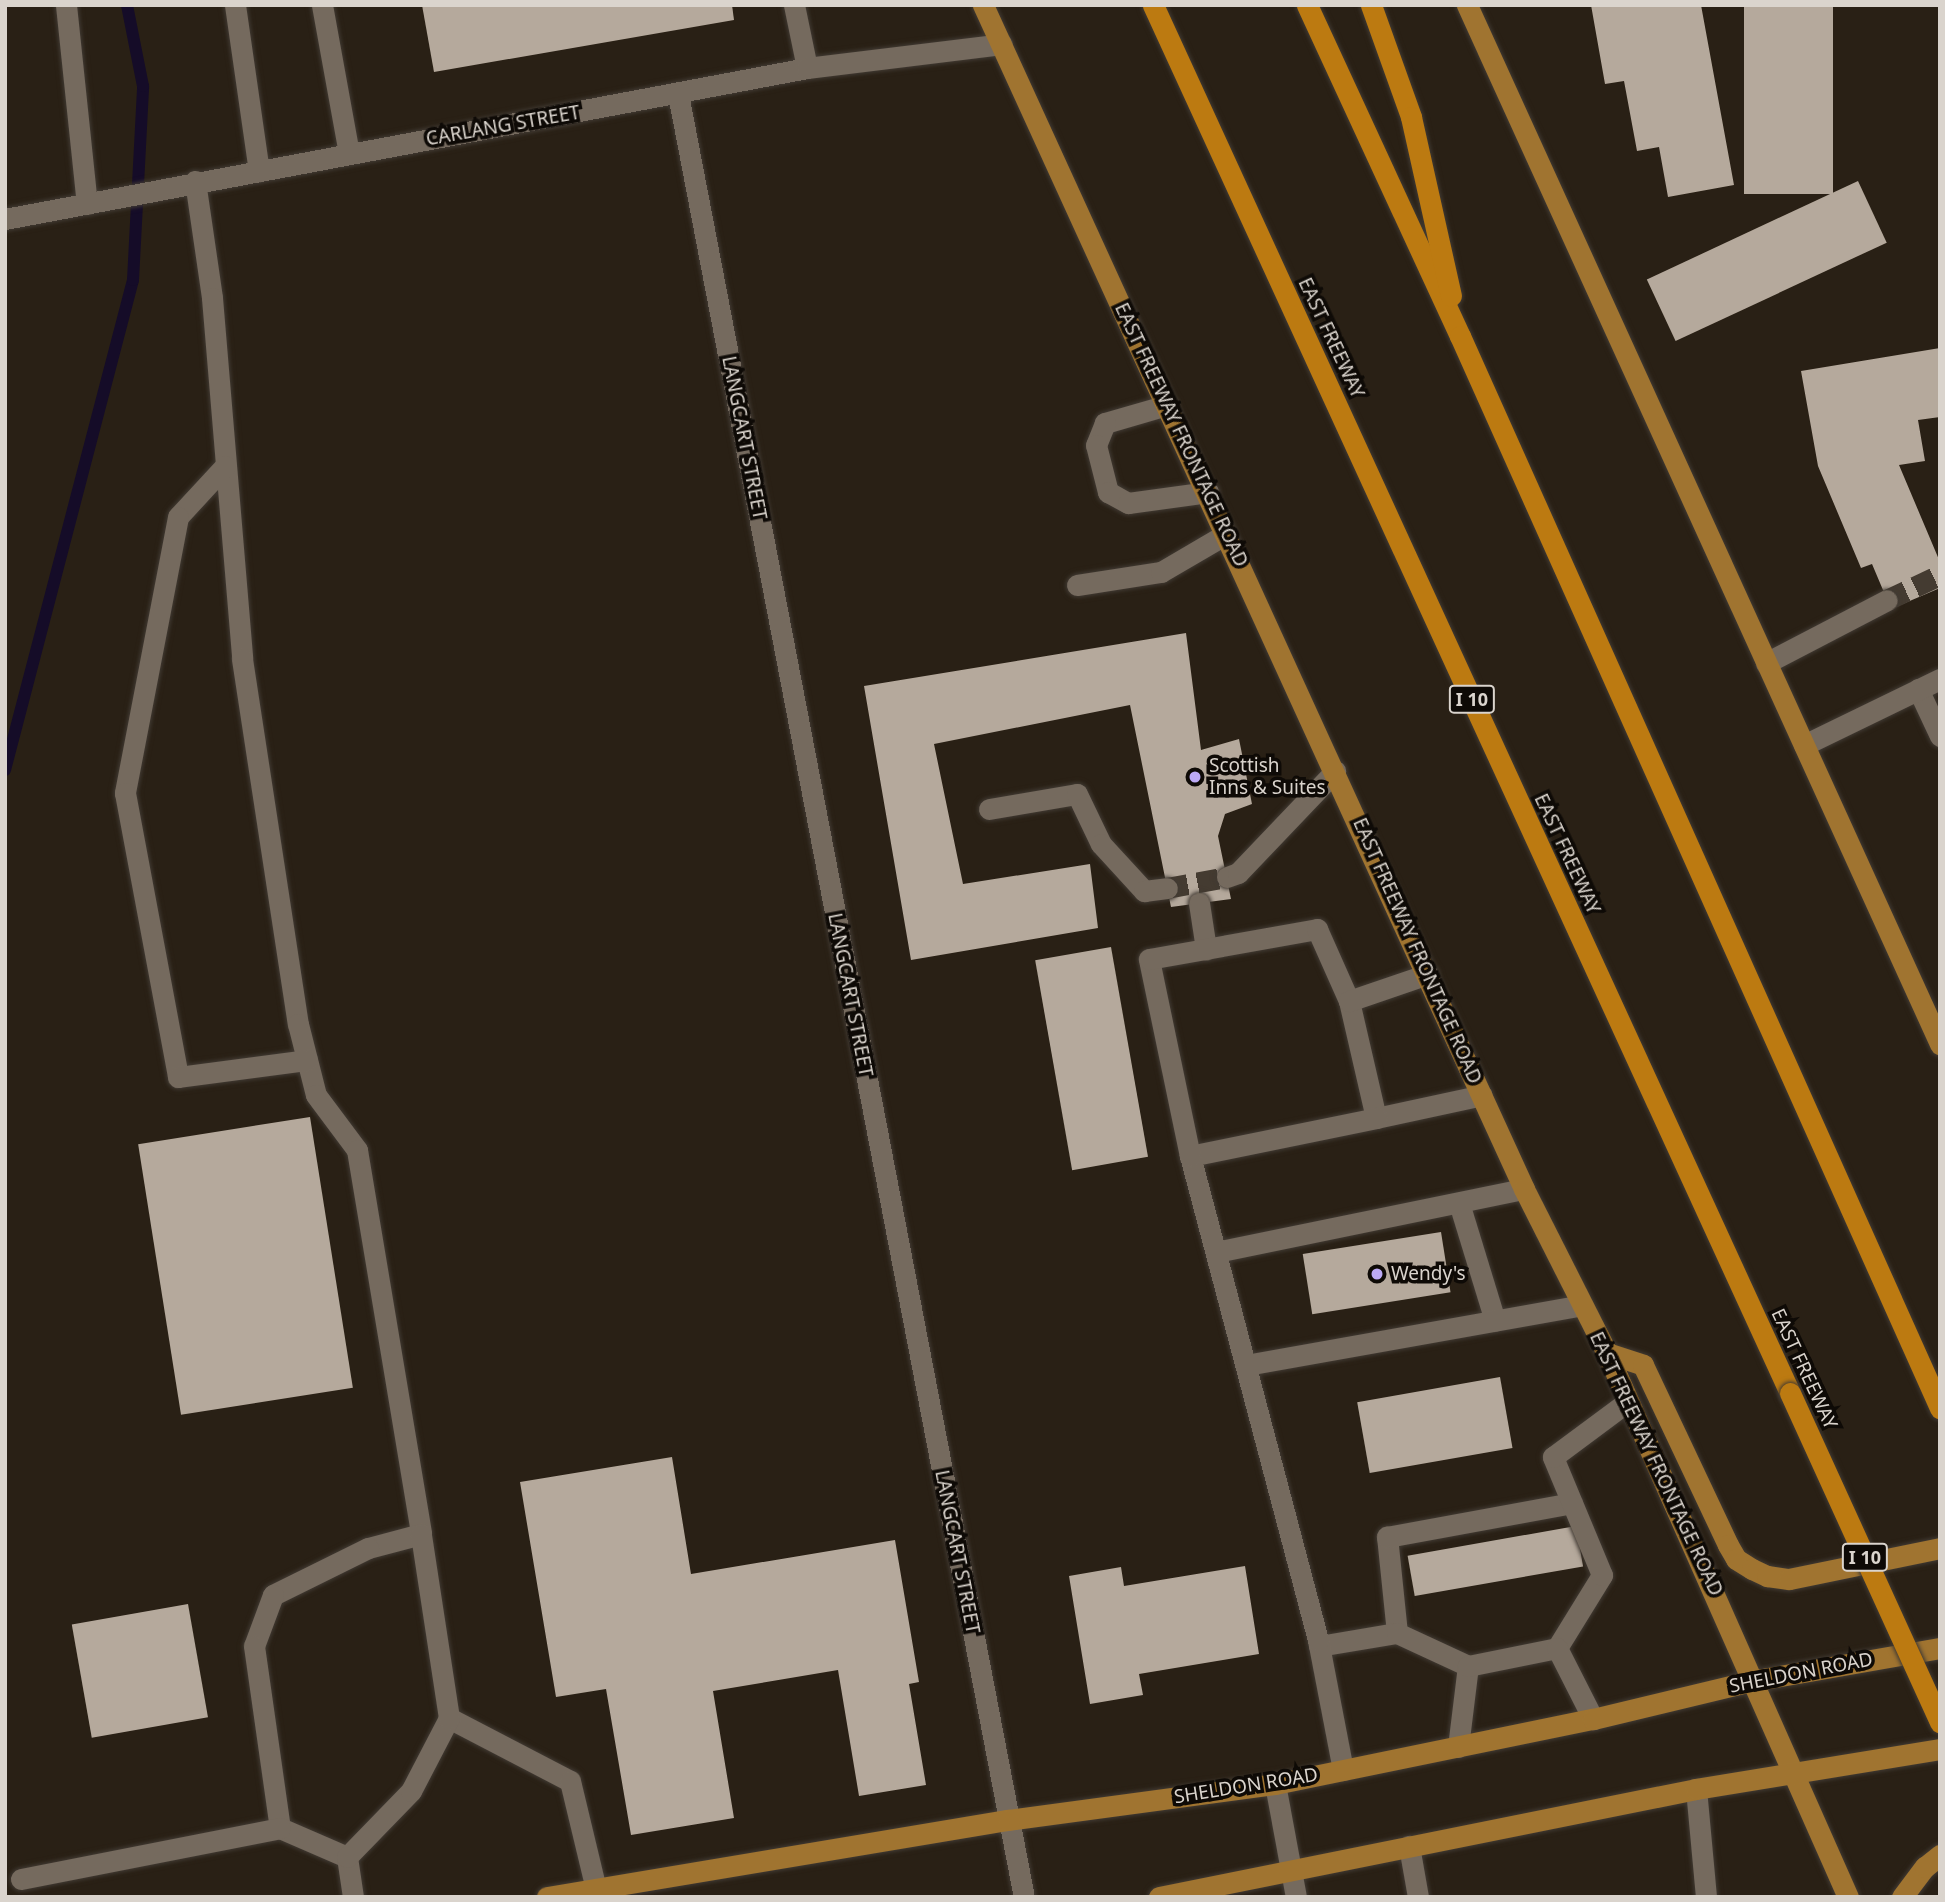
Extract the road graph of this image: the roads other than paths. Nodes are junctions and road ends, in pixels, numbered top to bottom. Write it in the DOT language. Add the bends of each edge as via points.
graph roads {
  1 [pos="66,5"];
  2 [pos="235,5"];
  3 [pos="322,5"];
  4 [pos="794,5"];
  5 [pos="984,5"];
  6 [pos="1153,5"];
  7 [pos="1307,5"];
  8 [pos="1371,5"];
  9 [pos="1467,5"];
  10 [pos="1002,44"];
  11 [pos="807,68"];
  12 [pos="678,94"];
  13 [pos="349,154"];
  14 [pos="259,171"];
  15 [pos="195,181"];
  16 [pos="87,204"];
  17 [pos="5,219"];
  18 [pos="1460,336"];
  19 [pos="1167,405"];
  20 [pos="225,467"];
  21 [pos="1208,492"];
  22 [pos="1226,534"];
  23 [pos="1077,585"];
  24 [pos="1887,600"];
  25 [pos="1766,663"];
  26 [pos="1940,679"];
  27 [pos="1918,689"];
  28 [pos="1940,736"];
  29 [pos="1804,745"];
  30 [pos="1335,771"];
  31 [pos="989,809"];
  32 [pos="1227,877"];
  33 [pos="1167,888"];
  34 [pos="1199,903"];
  35 [pos="1206,949"];
  36 [pos="1428,974"];
  37 [pos="1349,1001"];
  38 [pos="1935,1023"];
  39 [pos="1940,1044"];
  40 [pos="307,1060"];
  41 [pos="1482,1095"];
  42 [pos="1376,1118"];
  43 [pos="1190,1156"];
  44 [pos="1524,1189"];
  45 [pos="1460,1202"];
  46 [pos="1216,1252"];
  47 [pos="1581,1305"];
  48 [pos="1502,1320"];
  49 [pos="1607,1353"];
  50 [pos="1246,1365"];
  51 [pos="1627,1402"];
  52 [pos="1940,1408"];
  53 [pos="1572,1503"];
  54 [pos="421,1534"];
  55 [pos="1940,1548"];
  56 [pos="1397,1633"];
  57 [pos="1319,1646"];
  58 [pos="1557,1648"];
  59 [pos="1940,1648"];
  60 [pos="1468,1666"];
  61 [pos="1751,1681"];
  62 [pos="449,1718"];
  63 [pos="1593,1719"];
  64 [pos="1940,1721"];
  65 [pos="1458,1747"];
  66 [pos="1940,1749"];
  67 [pos="1343,1770"];
  68 [pos="1792,1772"];
  69 [pos="1275,1784"];
  70 [pos="1696,1789"];
  71 [pos="1008,1821"];
  72 [pos="280,1828"];
  73 [pos="1409,1846"];
  74 [pos="1940,1856"];
  75 [pos="347,1857"];
  76 [pos="1292,1869"];
  77 [pos="21,1880"];
  78 [pos="596,1888"];
  79 [pos="352,1897"];
  80 [pos="547,1897"];
  81 [pos="1024,1897"];
  82 [pos="1160,1897"];
  83 [pos="1296,1897"];
  84 [pos="1418,1897"];
  85 [pos="1706,1897"];
  86 [pos="1848,1897"];
  87 [pos="1902,1897"];
  1 -- 16 [label="street"];
  2 -- 14 [label="street"];
  3 -- 13 [label="street"];
  4 -- 11 [label="street"];
  5 -- 10 [label="main road, EAST FREEWAY FRONTAGE ROAD"];
  6 -- 64 [label="highway, EAST FREEWAY / I 10, bridge"];
  7 -- 18 [label="highway"];
  8 -- 18 [label="highway" via="1411,117"];
  9 -- 25 [label="main road"];
  10 -- 11 [label="street, CARLANG STREET"];
  10 -- 19 [label="main road, EAST FREEWAY FRONTAGE ROAD"];
  11 -- 12 [label="street, CARLANG STREET"];
  12 -- 13 [label="street, CARLANG STREET"];
  12 -- 71 [label="street, LANGCART STREET"];
  13 -- 14 [label="street, CARLANG STREET"];
  14 -- 15 [label="street, CARLANG STREET"];
  15 -- 16 [label="street, CARLANG STREET"];
  15 -- 20 [label="street" via="212,298"];
  16 -- 17 [label="street, CARLANG STREET"];
  18 -- 52 [label="highway"];
  19 -- 21 [label="main road, EAST FREEWAY FRONTAGE ROAD"];
  19 -- 21 [label="street" via="1105,423 1096,444 1108,492 1128,503"];
  20 -- 40 [label="street" via="242,659"];
  20 -- 40 [label="street" via="178,517 125,793 178,1077"];
  21 -- 22 [label="main road, EAST FREEWAY FRONTAGE ROAD"];
  22 -- 23 [label="street" via="1161,572"];
  22 -- 30 [label="main road, EAST FREEWAY FRONTAGE ROAD"];
  24 -- 25 [label="street"];
  25 -- 29 [label="main road"];
  26 -- 27 [label="street"];
  27 -- 28 [label="street"];
  27 -- 29 [label="street"];
  29 -- 38 [label="main road"];
  30 -- 32 [label="street" via="1238,873"];
  30 -- 36 [label="main road, EAST FREEWAY FRONTAGE ROAD"];
  31 -- 33 [label="street" via="1077,794 1101,844 1144,891"];
  34 -- 35 [label="street"];
  35 -- 37 [label="street" via="1317,929"];
  35 -- 43 [label="street" via="1149,958"];
  36 -- 37 [label="street"];
  36 -- 41 [label="main road, EAST FREEWAY FRONTAGE ROAD"];
  37 -- 42 [label="street"];
  38 -- 39 [label="main road"];
  40 -- 54 [label="street" via="316,1095 357,1150"];
  41 -- 42 [label="street"];
  41 -- 44 [label="main road, EAST FREEWAY FRONTAGE ROAD"];
  42 -- 43 [label="street"];
  43 -- 46 [label="street"];
  44 -- 45 [label="street"];
  44 -- 47 [label="main road, EAST FREEWAY FRONTAGE ROAD"];
  45 -- 46 [label="street"];
  45 -- 48 [label="street"];
  46 -- 50 [label="street"];
  47 -- 48 [label="street"];
  47 -- 49 [label="main road, EAST FREEWAY FRONTAGE ROAD"];
  48 -- 50 [label="street"];
  49 -- 51 [label="main road, EAST FREEWAY FRONTAGE ROAD"];
  49 -- 55 [label="main road" via="1643,1365 1728,1545 1736,1559 1752,1569 1789,1579"];
  50 -- 57 [label="street"];
  51 -- 53 [label="street" via="1553,1457"];
  51 -- 61 [label="main road, EAST FREEWAY FRONTAGE ROAD"];
  53 -- 56 [label="street" via="1387,1537"];
  53 -- 58 [label="street" via="1602,1575"];
  54 -- 62 [label="street"];
  54 -- 72 [label="street" via="368,1548 273,1595 254,1646"];
  56 -- 57 [label="street"];
  56 -- 60 [label="street"];
  57 -- 67 [label="street"];
  58 -- 60 [label="street"];
  58 -- 63 [label="street"];
  59 -- 61 [label="main road, SHELDON ROAD"];
  60 -- 65 [label="street"];
  61 -- 63 [label="main road, SHELDON ROAD"];
  61 -- 68 [label="main road, EAST FREEWAY FRONTAGE ROAD"];
  62 -- 75 [label="street" via="411,1791"];
  62 -- 78 [label="street" via="570,1781"];
  63 -- 65 [label="main road, SHELDON ROAD"];
  65 -- 67 [label="main road, SHELDON ROAD"];
  66 -- 68 [label="main road"];
  67 -- 69 [label="main road, SHELDON ROAD"];
  68 -- 70 [label="main road"];
  68 -- 86 [label="main road, EAST FREEWAY FRONTAGE ROAD"];
  69 -- 71 [label="main road, SHELDON ROAD"];
  69 -- 76 [label="street"];
  70 -- 73 [label="main road"];
  70 -- 85 [label="street"];
  71 -- 78 [label="main road, SHELDON ROAD"];
  71 -- 81 [label="street, LANGCART STREET"];
  72 -- 75 [label="street"];
  72 -- 77 [label="street"];
  73 -- 76 [label="main road"];
  73 -- 84 [label="street"];
  74 -- 87 [label="main road" via="1925,1867"];
  75 -- 79 [label="street"];
  76 -- 82 [label="main road"];
  76 -- 83 [label="street"];
  78 -- 80 [label="main road, SHELDON ROAD"];
}
